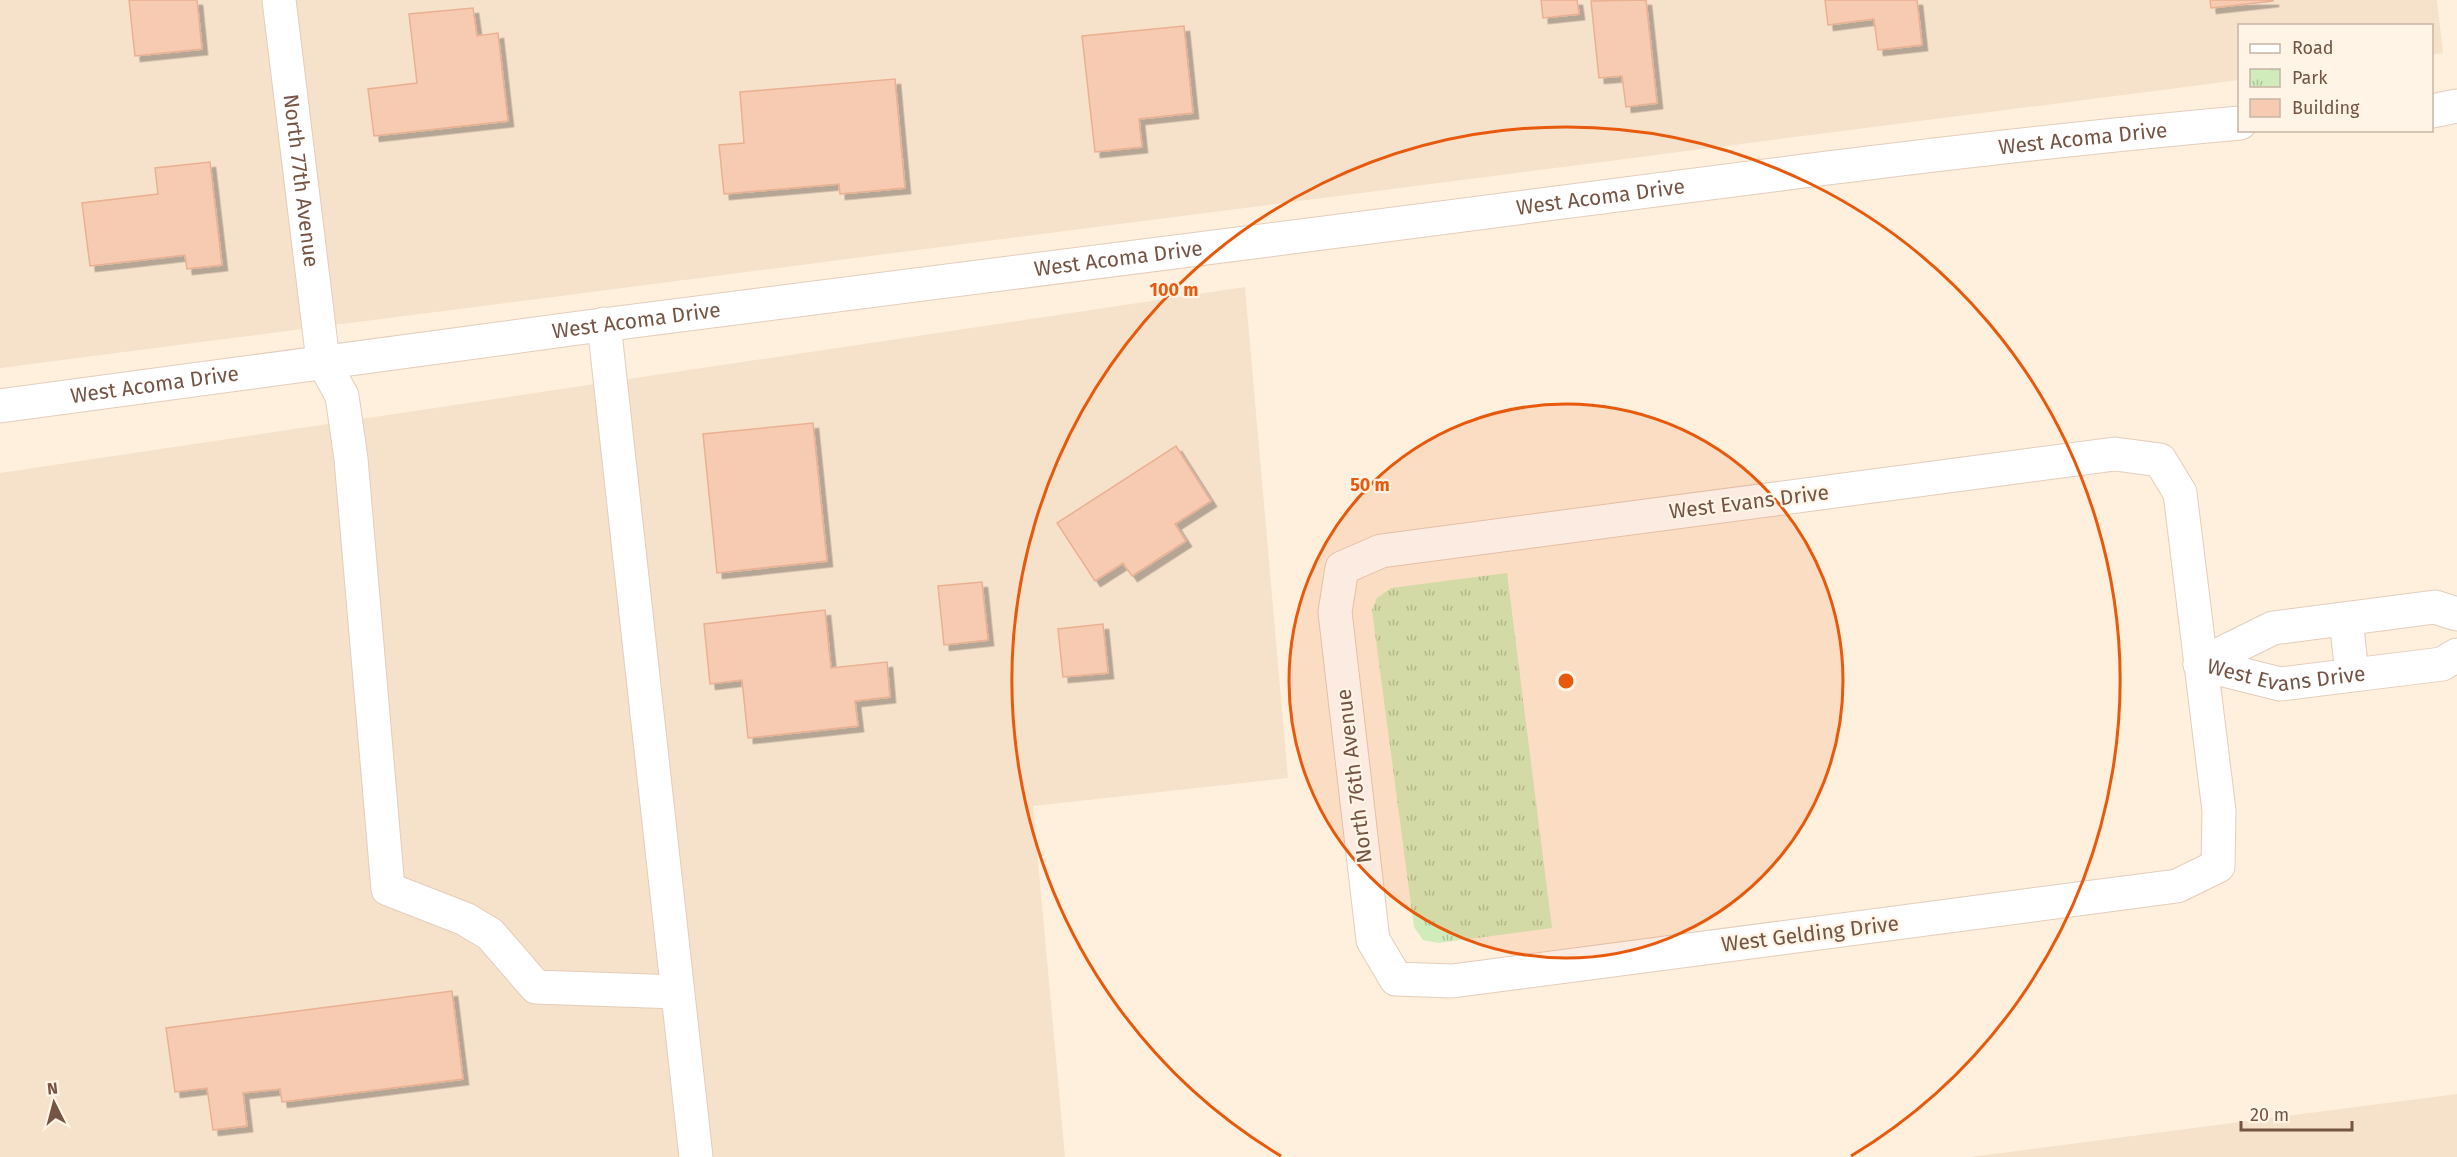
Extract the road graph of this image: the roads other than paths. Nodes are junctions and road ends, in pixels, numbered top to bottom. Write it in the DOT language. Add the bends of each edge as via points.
graph roads {
  1 [pos="279,0"];
  2 [pos="2457,106"];
  3 [pos="2433,111"];
  4 [pos="2238,123"];
  5 [pos="604,324"];
  6 [pos="323,361"];
  7 [pos="0,406"];
  8 [pos="1342,568"];
  9 [pos="2457,614"];
  10 [pos="2346,619"];
  11 [pos="2457,655"];
  12 [pos="2200,664"];
  13 [pos="2352,674"];
  14 [pos="1396,979"];
  15 [pos="677,992"];
  16 [pos="696,1157"];
  1 -- 6 [label="street, North 77th Avenue"];
  2 -- 3 [label="street"];
  4 -- 5 [label="street, West Acoma Drive" via="2073,138"];
  5 -- 6 [label="street, West Acoma Drive"];
  5 -- 15 [label="street"];
  6 -- 7 [label="street, West Acoma Drive"];
  6 -- 15 [label="street" via="342,396 351,459 388,889 465,919 490,934 536,987"];
  8 -- 12 [label="street, West Evans Drive" via="1381,551 2115,454 2160,460 2180,493"];
  8 -- 14 [label="street, North 76th Avenue" via="1335,612 1373,940"];
  9 -- 10 [label="street, West Evans Drive" via="2435,607"];
  10 -- 12 [label="street, West Evans Drive" via="2272,628"];
  10 -- 13 [label="street"];
  11 -- 13 [label="street, West Evans Drive" via="2442,664"];
  12 -- 13 [label="street, West Evans Drive" via="2280,684"];
  12 -- 14 [label="street, West Gelding Drive" via="2219,811 2218,866 2177,886 1452,981"];
  15 -- 16 [label="street"];
}
